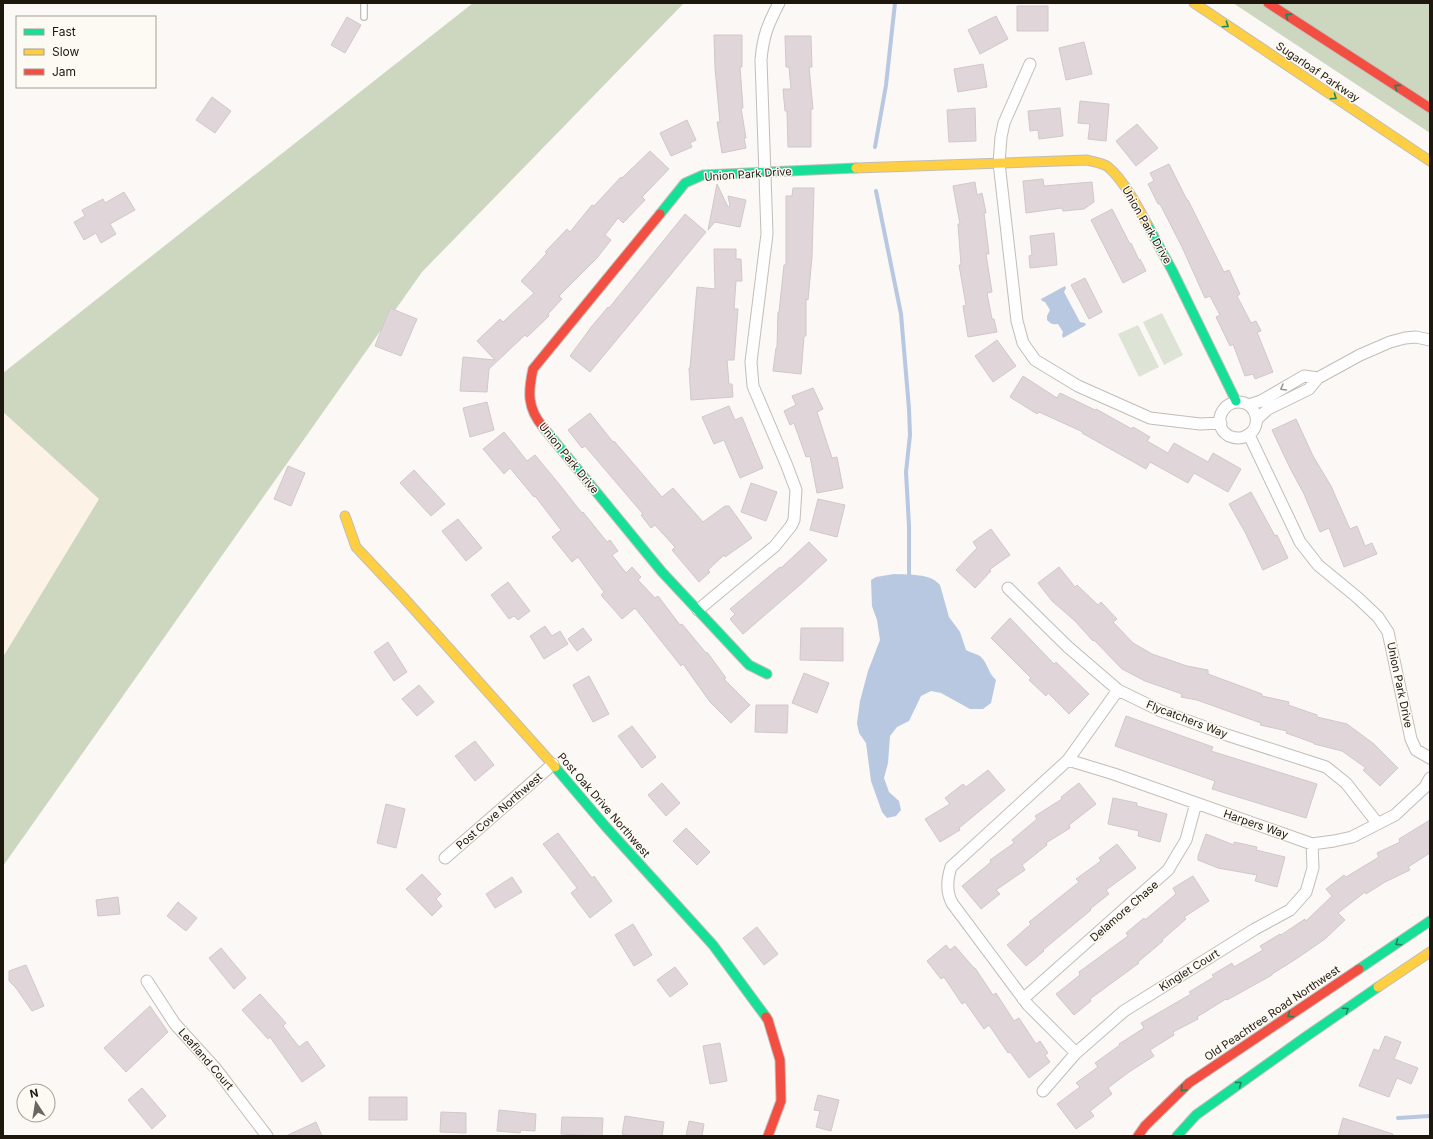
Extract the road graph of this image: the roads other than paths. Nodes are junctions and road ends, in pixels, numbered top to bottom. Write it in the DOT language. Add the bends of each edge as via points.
graph roads {
  1 [pos="364,3"];
  2 [pos="779,3"];
  3 [pos="1194,3"];
  4 [pos="1268,3"];
  5 [pos="364,17"];
  6 [pos="1030,64"];
  7 [pos="1430,108"];
  8 [pos="1430,161"];
  9 [pos="999,163"];
  10 [pos="765,172"];
  11 [pos="1430,340"];
  12 [pos="1318,378"];
  13 [pos="1236,402"];
  14 [pos="1249,405"];
  15 [pos="1257,419"];
  16 [pos="1221,423"];
  17 [pos="1249,435"];
  18 [pos="345,516"];
  19 [pos="1008,588"];
  20 [pos="698,610"];
  21 [pos="767,674"];
  22 [pos="1118,690"];
  23 [pos="1430,758"];
  24 [pos="1068,760"];
  25 [pos="553,764"];
  26 [pos="1430,778"];
  27 [pos="1196,803"];
  28 [pos="1378,824"];
  29 [pos="1312,844"];
  30 [pos="445,858"];
  31 [pos="1430,921"];
  32 [pos="1430,952"];
  33 [pos="147,981"];
  34 [pos="1023,999"];
  35 [pos="1076,1053"];
  36 [pos="1043,1091"];
  37 [pos="267,1136"];
  38 [pos="768,1136"];
  39 [pos="1138,1136"];
  40 [pos="1177,1136"];
  1 -- 5 [label="lane"];
  2 -- 10 [label="street" via="762,42"];
  3 -- 8 [label="street, Sugarloaf Parkway, one-way"];
  7 -- 4 [label="street, one-way"];
  6 -- 9 [label="street" via="1004,123"];
  9 -- 10 [label="street, Union Park Drive"];
  9 -- 13 [label="street, Union Park Drive" via="1087,160 1107,166 1138,206"];
  9 -- 16 [label="street" via="1017,322 1023,343 1035,360 1078,386 1150,418 1200,424"];
  10 -- 20 [label="street" via="767,234 751,362 753,386 796,490 794,520 775,546"];
  10 -- 20 [label="street, Union Park Drive" via="703,175 685,182 533,369 529,387 535,417 662,572"];
  11 -- 12 [label="street" via="1416,337 1390,342"];
  12 -- 14 [label="street, one-way" via="1304,376 1261,401"];
  12 -- 15 [label="street" via="1309,389 1268,409"];
  13 -- 14 [label="street"];
  13 -- 16 [label="street" via="1230,403 1222,411"];
  14 -- 15 [label="street"];
  15 -- 17 [label="street"];
  16 -- 17 [label="street" via="1221,427 1232,437 1241,438"];
  17 -- 23 [label="street, Union Park Drive" via="1300,542 1318,565 1358,598 1388,632 1411,739 1416,750"];
  18 -- 25 [label="street, Post Oak Drive Northwest" via="356,547"];
  19 -- 22 [label="street, Flycatchers Way" via="1068,647"];
  20 -- 21 [label="street, Union Park Drive" via="749,665"];
  22 -- 24 [label="street"];
  22 -- 28 [label="street, Flycatchers Way" via="1161,711 1326,768 1346,783"];
  24 -- 27 [label="street, Harpers Way"];
  24 -- 34 [label="street" via="951,868 947,879 948,895 952,902"];
  25 -- 30 [label="street, Post Cove Northwest"];
  25 -- 38 [label="street, Post Oak Drive Northwest" via="713,945 768,1020 780,1060 781,1101"];
  26 -- 28 [label="street, Harpers Way" via="1425,787 1395,815"];
  27 -- 29 [label="street, Harpers Way"];
  27 -- 34 [label="street, Delamore Chase" via="1186,840 1168,870"];
  28 -- 29 [label="street, Harpers Way" via="1352,837"];
  29 -- 35 [label="street, Kinglet Court" via="1313,868 1306,892 1290,910 1124,1011"];
  31 -- 39 [label="street, Old Peachtree Road Northwest, one-way" via="1188,1083"];
  40 -- 32 [label="street, one-way" via="1196,1115"];
  33 -- 37 [label="street, Leafland Court" via="175,1024 216,1069"];
  34 -- 35 [label="street"];
  35 -- 36 [label="street, Kinglet Court"];
}
